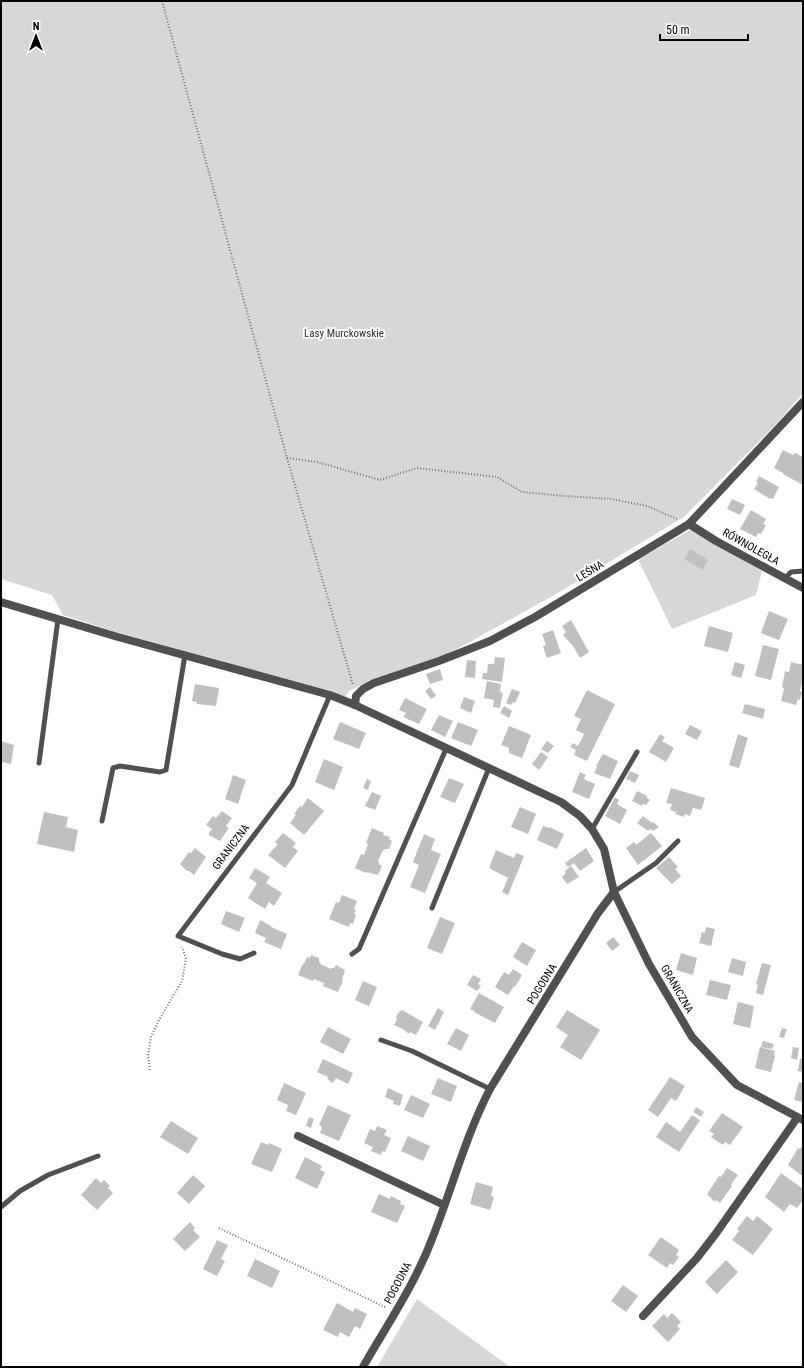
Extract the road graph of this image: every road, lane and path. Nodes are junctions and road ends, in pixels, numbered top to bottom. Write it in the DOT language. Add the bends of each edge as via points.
graph roads {
  1 [pos="162,1"];
  2 [pos="803,402"];
  3 [pos="287,458"];
  4 [pos="689,524"];
  5 [pos="803,571"];
  6 [pos="785,578"];
  7 [pos="803,588"];
  8 [pos="1,602"];
  9 [pos="58,619"];
  10 [pos="185,655"];
  11 [pos="330,695"];
  12 [pos="356,700"];
  13 [pos="446,749"];
  14 [pos="637,752"];
  15 [pos="40,763"];
  16 [pos="489,768"];
  17 [pos="102,821"];
  18 [pos="592,829"];
  19 [pos="678,841"];
  20 [pos="614,892"];
  21 [pos="432,908"];
  22 [pos="178,936"];
  23 [pos="254,953"];
  24 [pos="352,954"];
  25 [pos="381,1040"];
  26 [pos="150,1070"];
  27 [pos="490,1089"];
  28 [pos="800,1119"];
  29 [pos="298,1136"];
  30 [pos="98,1156"];
  31 [pos="444,1205"];
  32 [pos="1,1207"];
  33 [pos="219,1228"];
  34 [pos="395,1312"];
  35 [pos="643,1316"];
  36 [pos="363,1367"];
  1 -- 3 [label="path"];
  2 -- 4 [label="street, LEŚNA"];
  3 -- 4 [label="path" via="317,462 380,480 418,468 497,477 522,492 611,499 647,506"];
  3 -- 12 [label="path"];
  4 -- 6 [label="street, RÓWNOLEGŁA"];
  4 -- 12 [label="street, LEŚNA" via="535,617 490,641 374,683 362,689"];
  5 -- 6 [label="lane" via="791,572"];
  6 -- 7 [label="street, RÓWNOLEGŁA"];
  8 -- 9 [label="street, GRANICZNA"];
  9 -- 10 [label="street, GRANICZNA"];
  9 -- 15 [label="lane"];
  10 -- 11 [label="street, GRANICZNA"];
  10 -- 17 [label="lane" via="166,770 160,772 120,766 113,768"];
  11 -- 12 [label="street, GRANICZNA"];
  11 -- 22 [label="lane, GRANICZNA" via="292,785"];
  12 -- 13 [label="street, GRANICZNA"];
  13 -- 16 [label="street, GRANICZNA"];
  13 -- 24 [label="lane" via="359,949"];
  14 -- 18 [label="lane"];
  16 -- 18 [label="street, GRANICZNA" via="561,802"];
  16 -- 21 [label="lane"];
  18 -- 20 [label="street, GRANICZNA" via="604,849"];
  19 -- 20 [label="lane" via="656,863"];
  20 -- 27 [label="street, POGODNA" via="598,913"];
  20 -- 28 [label="street, GRANICZNA" via="649,964 692,1037 737,1085"];
  22 -- 23 [label="lane" via="240,959"];
  22 -- 26 [label="path" via="186,959 182,981 151,1037 148,1055"];
  25 -- 27 [label="lane" via="412,1051"];
  27 -- 31 [label="street, POGODNA" via="478,1113"];
  28 -- 35 [label="street, GRANICZNA" via="697,1258"];
  29 -- 31 [label="street"];
  30 -- 32 [label="lane" via="48,1175 20,1191"];
  31 -- 34 [label="street, POGODNA" via="417,1273"];
  33 -- 34 [label="path"];
  34 -- 36 [label="street, POGODNA"];
}
